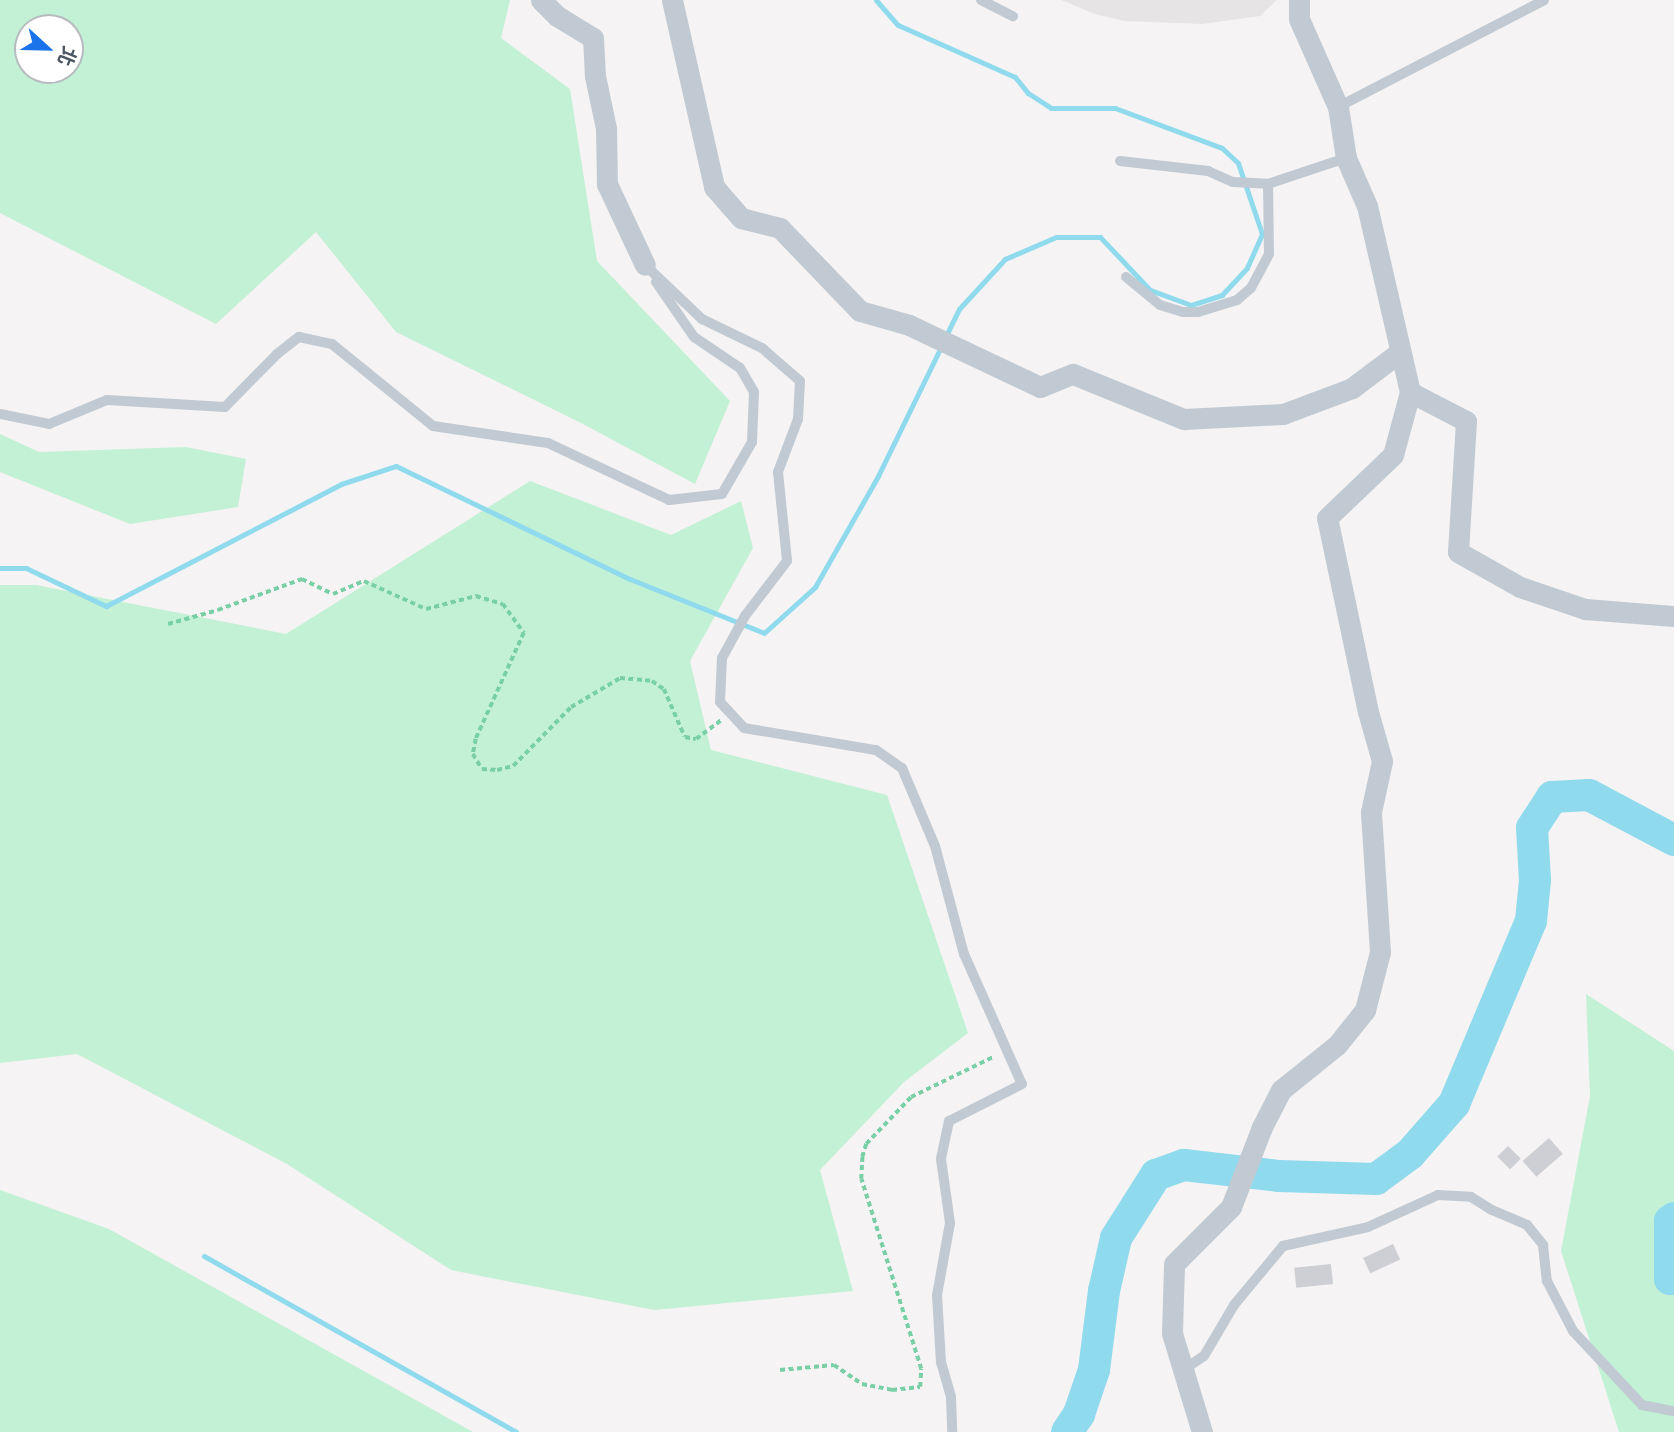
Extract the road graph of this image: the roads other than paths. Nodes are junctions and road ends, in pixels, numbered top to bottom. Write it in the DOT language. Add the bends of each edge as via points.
graph roads {
  1 [pos="541,0"];
  2 [pos="672,0"];
  3 [pos="981,0"];
  4 [pos="1299,0"];
  5 [pos="1544,0"];
  6 [pos="1013,16"];
  7 [pos="1338,107"];
  8 [pos="1346,158"];
  9 [pos="1120,161"];
  10 [pos="1269,184"];
  11 [pos="645,265"];
  12 [pos="1126,277"];
  13 [pos="1400,352"];
  14 [pos="1410,392"];
  15 [pos="0,414"];
  16 [pos="1674,616"];
  17 [pos="1183,1370"];
  18 [pos="1674,1411"];
  19 [pos="952,1432"];
  20 [pos="1202,1432"];
  1 -- 11 [label="street" via="593,38 594,76 606,128 607,184"];
  2 -- 13 [label="street" via="715,187 741,218 780,228 860,312 909,325 1040,387 1073,374 1184,419 1283,414 1352,388"];
  3 -- 6 [label="lane"];
  4 -- 7 [label="street" via="1298,19"];
  5 -- 7 [label="lane"];
  7 -- 8 [label="street"];
  8 -- 10 [label="lane"];
  8 -- 13 [label="street" via="1367,206"];
  9 -- 10 [label="lane" via="1208,171 1233,182"];
  10 -- 12 [label="lane" via="1269,254 1251,288 1237,300 1183,312 1160,304"];
  11 -- 15 [label="lane" via="694,337 740,368 754,392 752,442 722,494 669,500 548,443 433,426 332,344 299,337 225,407 107,400 49,424"];
  11 -- 19 [label="lane" via="702,319 762,348 800,381 797,419 778,472 787,561 745,616 722,658 720,702 744,728 876,750 902,768 935,846 964,954 1022,1084 949,1121 941,1159 950,1223 937,1295"];
  13 -- 14 [label="street"];
  14 -- 16 [label="street" via="1466,421 1458,552 1520,587 1585,609"];
  14 -- 17 [label="street" via="1393,455 1327,518 1367,712 1382,761 1371,812 1380,952 1365,1010 1337,1045 1282,1090 1262,1127 1231,1207 1174,1264 1172,1333"];
  17 -- 18 [label="lane" via="1204,1356 1234,1305 1283,1246 1368,1227 1438,1195 1471,1197 1527,1224 1544,1245 1547,1281 1573,1331 1642,1405"];
  17 -- 20 [label="street"];
}
